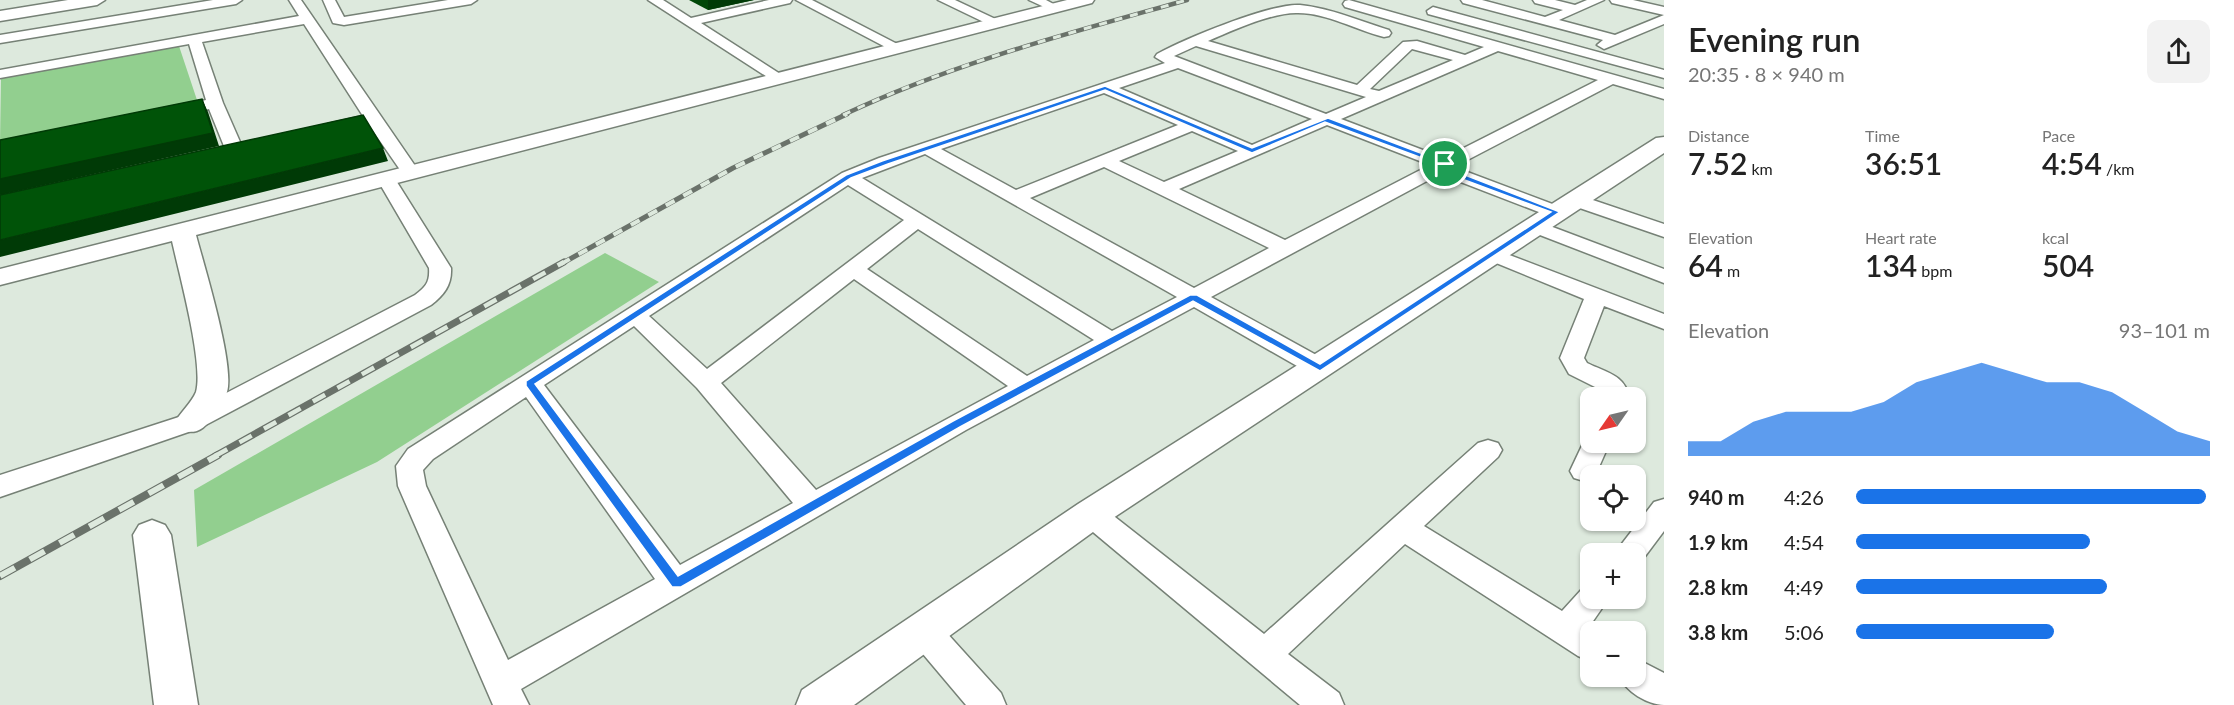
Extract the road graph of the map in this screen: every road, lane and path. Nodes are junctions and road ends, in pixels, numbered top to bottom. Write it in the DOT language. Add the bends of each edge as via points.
graph roads {
  1 [pos="97,0"];
  2 [pos="233,0"];
  3 [pos="295,0"];
  4 [pos="329,0"];
  5 [pos="471,0"];
  6 [pos="654,0"];
  7 [pos="786,0"];
  8 [pos="802,0"];
  9 [pos="944,0"];
  10 [pos="1035,0"];
  11 [pos="1086,0"];
  12 [pos="1354,0"];
  13 [pos="1466,0"];
  14 [pos="1539,0"];
  15 [pos="1598,0"];
  16 [pos="1616,0"];
  17 [pos="1055,8"];
  18 [pos="1576,9"];
  19 [pos="1433,11"];
  20 [pos="1664,11"];
  21 [pos="0,16"];
  22 [pos="307,19"];
  23 [pos="1664,19"];
  24 [pos="1403,20"];
  25 [pos="1546,21"];
  26 [pos="690,22"];
  27 [pos="997,23"];
  28 [pos="1384,33"];
  29 [pos="0,39"];
  30 [pos="194,39"];
  31 [pos="1618,40"];
  32 [pos="1197,42"];
  33 [pos="1498,46"];
  34 [pos="898,48"];
  35 [pos="1585,53"];
  36 [pos="1464,59"];
  37 [pos="1176,64"];
  38 [pos="1662,73"];
  39 [pos="0,74"];
  40 [pos="780,79"];
  41 [pos="1611,79"];
  42 [pos="1637,86"];
  43 [pos="1105,88"];
  44 [pos="1360,90"];
  45 [pos="1664,94"];
  46 [pos="1379,96"];
  47 [pos="215,103"];
  48 [pos="158,115"];
  49 [pos="373,119"];
  50 [pos="1325,119"];
  51 [pos="1193,125"];
  52 [pos="315,132"];
  53 [pos="1664,143"];
  54 [pos="258,146"];
  55 [pos="927,148"];
  56 [pos="235,151"];
  57 [pos="1252,151"];
  58 [pos="212,156"];
  59 [pos="1106,160"];
  60 [pos="1441,166"];
  61 [pos="411,173"];
  62 [pos="848,177"];
  63 [pos="386,179"];
  64 [pos="1164,189"];
  65 [pos="1015,197"];
  66 [pos="1555,213"];
  67 [pos="917,220"];
  68 [pos="182,230"];
  69 [pos="1664,231"];
  70 [pos="1286,248"];
  71 [pos="1491,254"];
  72 [pos="853,269"];
  73 [pos="0,277"];
  74 [pos="1664,277"];
  75 [pos="1597,295"];
  76 [pos="1194,297"];
  77 [pos="635,315"];
  78 [pos="1664,322"];
  79 [pos="1112,341"];
  80 [pos="1320,368"];
  81 [pos="706,382"];
  82 [pos="530,383"];
  83 [pos="1027,387"];
  84 [pos="1616,387"];
  85 [pos="191,422"];
  86 [pos="1488,450"];
  87 [pos="0,486"];
  88 [pos="813,506"];
  89 [pos="1664,510"];
  90 [pos="1091,514"];
  91 [pos="1403,528"];
  92 [pos="152,535"];
  93 [pos="1638,543"];
  94 [pos="676,583"];
  95 [pos="1589,609"];
  96 [pos="924,631"];
  97 [pos="1578,638"];
  98 [pos="1264,655"];
  99 [pos="1646,681"];
  100 [pos="1664,692"];
  101 [pos="506,694"];
  102 [pos="176,705"];
  103 [pos="818,705"];
  104 [pos="988,705"];
  105 [pos="1326,705"];
  1 -- 21 [label="street"];
  2 -- 29 [label="street"];
  3 -- 22 [label="street"];
  4 -- 5 [label="street" via="338,20 344,21"];
  6 -- 26 [label="street"];
  7 -- 26 [label="street"];
  8 -- 34 [label="street"];
  9 -- 27 [label="street"];
  10 -- 17 [label="street"];
  11 -- 17 [label="street"];
  12 -- 24 [label="street" via="1348,3"];
  13 -- 19 [label="street"];
  13 -- 25 [label="street"];
  14 -- 18 [label="street"];
  15 -- 18 [label="street"];
  16 -- 20 [label="street"];
  17 -- 27 [label="street"];
  18 -- 25 [label="street"];
  19 -- 24 [label="street"];
  19 -- 35 [label="street"];
  22 -- 30 [label="street"];
  22 -- 49 [label="street"];
  23 -- 31 [label="street"];
  24 -- 33 [label="street"];
  25 -- 31 [label="street"];
  26 -- 40 [label="street"];
  27 -- 34 [label="street"];
  28 -- 32 [label="street" via="1307,10 1291,9"];
  30 -- 39 [label="street"];
  30 -- 47 [label="street"];
  31 -- 35 [label="street"];
  32 -- 37 [label="street" via="1162,57"];
  32 -- 44 [label="street"];
  33 -- 36 [label="street"];
  33 -- 41 [label="street"];
  34 -- 40 [label="street"];
  35 -- 38 [label="street"];
  36 -- 44 [label="street" via="1408,45"];
  36 -- 46 [label="street"];
  37 -- 43 [label="street"];
  37 -- 50 [label="street"];
  38 -- 42 [label="street"];
  40 -- 61 [label="street"];
  41 -- 42 [label="street"];
  41 -- 60 [label="street"];
  42 -- 45 [label="street"];
  43 -- 51 [label="street"];
  43 -- 55 [label="street"];
  44 -- 46 [label="street"];
  46 -- 50 [label="street"];
  47 -- 48 [label="street"];
  47 -- 56 [label="street"];
  49 -- 52 [label="street"];
  49 -- 61 [label="street"];
  50 -- 57 [label="street"];
  50 -- 60 [label="street"];
  51 -- 57 [label="street"];
  51 -- 59 [label="street"];
  53 -- 66 [label="street"];
  54 -- 56 [label="street"];
  55 -- 62 [label="street"];
  55 -- 65 [label="street"];
  56 -- 58 [label="street"];
  57 -- 64 [label="street"];
  59 -- 64 [label="street"];
  59 -- 65 [label="street"];
  60 -- 66 [label="street"];
  60 -- 70 [label="street"];
  61 -- 63 [label="street"];
  62 -- 67 [label="street"];
  62 -- 77 [label="street"];
  63 -- 68 [label="street"];
  63 -- 85 [label="street" via="440,268 442,280 438,289"];
  64 -- 70 [label="street"];
  65 -- 76 [label="street"];
  66 -- 69 [label="street"];
  66 -- 71 [label="street"];
  66 -- 74 [label="street"];
  67 -- 72 [label="street"];
  67 -- 79 [label="street"];
  68 -- 73 [label="street"];
  68 -- 85 [label="street" via="208,345 212,391"];
  70 -- 76 [label="street"];
  71 -- 75 [label="street"];
  71 -- 80 [label="street"];
  72 -- 81 [label="street"];
  72 -- 83 [label="street"];
  75 -- 78 [label="street"];
  75 -- 84 [label="street" via="1572,358 1578,368"];
  76 -- 79 [label="street"];
  76 -- 80 [label="street"];
  77 -- 81 [label="street"];
  77 -- 82 [label="street"];
  79 -- 83 [label="street"];
  80 -- 90 [label="street"];
  81 -- 88 [label="street"];
  82 -- 94 [label="street"];
  82 -- 101 [label="street" via="423,452 408,470"];
  83 -- 88 [label="street"];
  85 -- 87 [label="street"];
  86 -- 91 [label="street"];
  88 -- 94 [label="street"];
  89 -- 93 [label="street"];
  90 -- 96 [label="street"];
  90 -- 98 [label="street"];
  91 -- 97 [label="street"];
  91 -- 98 [label="street"];
  92 -- 102 [label="street"];
  94 -- 101 [label="street"];
  95 -- 97 [label="street"];
  96 -- 103 [label="street"];
  96 -- 104 [label="street"];
  98 -- 105 [label="street"];
  99 -- 100 [label="street"];
}
